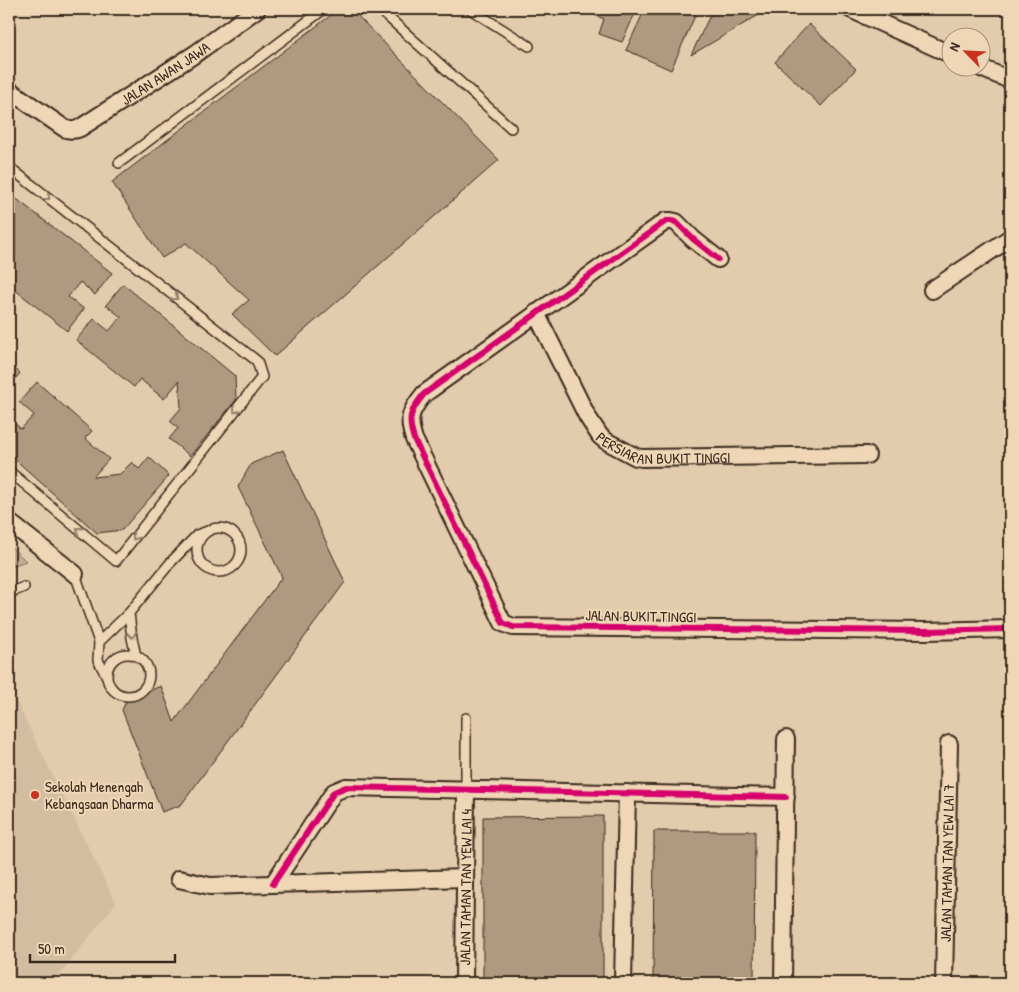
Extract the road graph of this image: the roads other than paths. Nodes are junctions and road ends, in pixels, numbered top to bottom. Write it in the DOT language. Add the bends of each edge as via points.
graph roads {
  1 [pos="256,9"];
  2 [pos="324,9"];
  3 [pos="379,9"];
  4 [pos="470,9"];
  5 [pos="850,9"];
  6 [pos="529,46"];
  7 [pos="942,50"];
  8 [pos="992,73"];
  9 [pos="1010,80"];
  10 [pos="9,90"];
  11 [pos="510,128"];
  12 [pos="119,163"];
  13 [pos="9,167"];
  14 [pos="1010,238"];
  15 [pos="718,259"];
  16 [pos="932,290"];
  17 [pos="536,313"];
  18 [pos="867,455"];
  19 [pos="9,471"];
  20 [pos="9,522"];
  21 [pos="208,531"];
  22 [pos="197,554"];
  23 [pos="172,562"];
  24 [pos="75,574"];
  25 [pos="24,587"];
  26 [pos="9,593"];
  27 [pos="129,613"];
  28 [pos="1010,629"];
  29 [pos="99,642"];
  30 [pos="136,656"];
  31 [pos="107,678"];
  32 [pos="466,718"];
  33 [pos="786,738"];
  34 [pos="949,744"];
  35 [pos="466,790"];
  36 [pos="627,793"];
  37 [pos="786,797"];
  38 [pos="465,878"];
  39 [pos="179,879"];
  40 [pos="273,884"];
  41 [pos="464,983"];
  42 [pos="623,983"];
  43 [pos="783,983"];
  44 [pos="944,983"];
  1 -- 10 [label="street, JALAN AWAN JAWA" via="195,54 75,130 64,128"];
  2 -- 12 [label="lane"];
  3 -- 11 [label="lane"];
  4 -- 6 [label="lane"];
  5 -- 7 [label="street"];
  8 -- 9 [label="street"];
  13 -- 19 [label="lane, one-way" via="257,361 262,377 116,561"];
  14 -- 16 [label="street"];
  15 -- 17 [label="street" via="676,222 666,221"];
  17 -- 18 [label="street, PERSIARAN BUKIT TINGGI" via="600,436 636,457"];
  17 -- 28 [label="street, JALAN BUKIT TINGGI" via="424,394 411,414 414,439 503,623 513,627"];
  20 -- 24 [label="street"];
  21 -- 22 [label="lane" via="197,545"];
  21 -- 22 [label="lane" via="218,528 229,530 241,548 239,559 227,570 211,571"];
  21 -- 23 [label="lane" via="197,536"];
  22 -- 23 [label="lane" via="184,555"];
  23 -- 27 [label="lane"];
  24 -- 29 [label="lane"];
  25 -- 26 [label="lane"];
  27 -- 29 [label="lane"];
  27 -- 30 [label="lane, one-way"];
  29 -- 31 [label="lane" via="98,660"];
  30 -- 31 [label="lane" via="124,655 113,661"];
  30 -- 31 [label="lane" via="146,665 148,672 146,685 137,694 118,694 112,690"];
  32 -- 35 [label="lane"];
  33 -- 37 [label="street"];
  34 -- 44 [label="street, JALAN TAMAN TAN YEW LAI 7"];
  35 -- 36 [label="street"];
  35 -- 38 [label="street, JALAN TAMAN TAN YEW LAI 4"];
  35 -- 40 [label="street" via="346,787 334,792"];
  36 -- 37 [label="street"];
  36 -- 42 [label="street"];
  37 -- 43 [label="street"];
  38 -- 40 [label="street"];
  38 -- 41 [label="street, JALAN TAMAN TAN YEW LAI 4"];
  39 -- 40 [label="street" via="210,886"];
}
